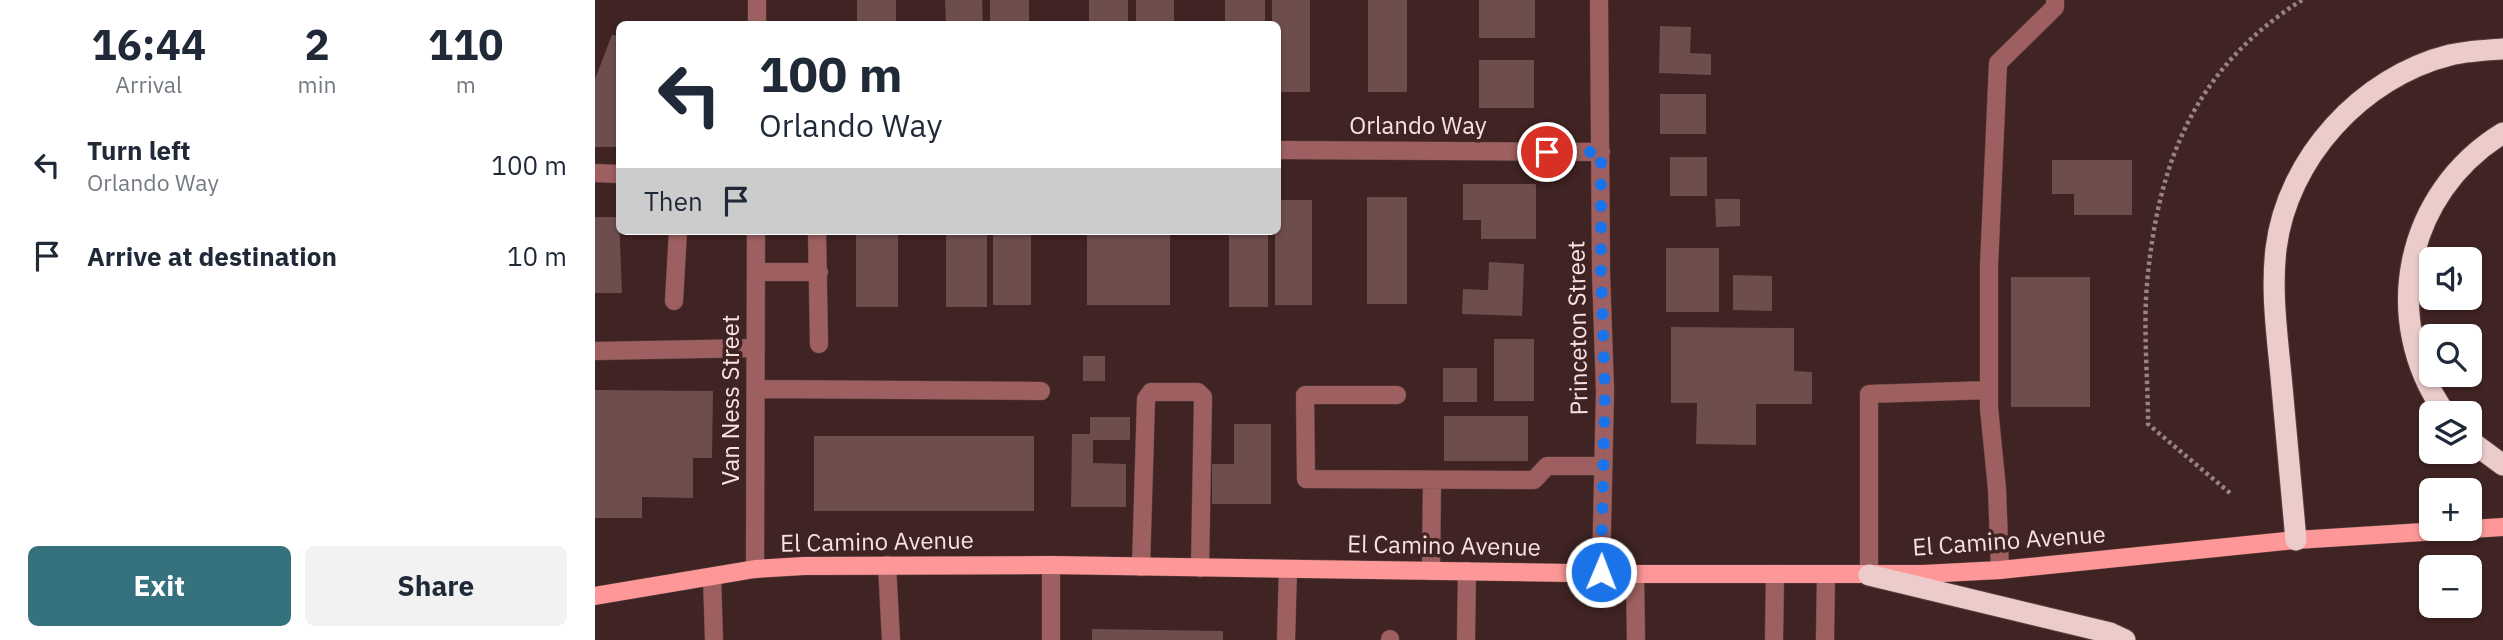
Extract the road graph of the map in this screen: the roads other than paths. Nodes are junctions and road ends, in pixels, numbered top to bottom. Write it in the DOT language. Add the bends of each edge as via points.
graph roads {
  1 [pos="757,0"];
  2 [pos="1599,0"];
  3 [pos="2055,0"];
  4 [pos="757,21"];
  5 [pos="2503,48"];
  6 [pos="2503,134"];
  7 [pos="1281,150"];
  8 [pos="1601,152"];
  9 [pos="595,173"];
  10 [pos="616,174"];
  11 [pos="678,235"];
  12 [pos="756,235"];
  13 [pos="817,235"];
  14 [pos="756,272"];
  15 [pos="819,272"];
  16 [pos="674,300"];
  17 [pos="819,344"];
  18 [pos="756,348"];
  19 [pos="595,351"];
  20 [pos="756,389"];
  21 [pos="1989,390"];
  22 [pos="1041,391"];
  23 [pos="1397,395"];
  24 [pos="2438,401"];
  25 [pos="2482,450"];
  26 [pos="2503,465"];
  27 [pos="1603,466"];
  28 [pos="1432,480"];
  29 [pos="2503,527"];
  30 [pos="2296,540"];
  31 [pos="887,565"];
  32 [pos="1051,565"];
  33 [pos="1141,567"];
  34 [pos="1200,568"];
  35 [pos="755,569"];
  36 [pos="1288,569"];
  37 [pos="2000,569"];
  38 [pos="1431,571"];
  39 [pos="1467,571"];
  40 [pos="1601,572"];
  41 [pos="1635,574"];
  42 [pos="1775,574"];
  43 [pos="1826,575"];
  44 [pos="1869,575"];
  45 [pos="712,577"];
  46 [pos="595,596"];
  47 [pos="714,640"];
  48 [pos="891,640"];
  49 [pos="1051,640"];
  50 [pos="1286,640"];
  51 [pos="1467,640"];
  52 [pos="1636,640"];
  53 [pos="1774,640"];
  54 [pos="1825,640"];
  55 [pos="2125,640"];
  1 -- 4 [label="street"];
  2 -- 8 [label="street, Princeton Street"];
  3 -- 21 [label="street" via="2055,7 1999,63 1989,265"];
  5 -- 30 [label="highway" via="2451,55 2385,84 2355,105 2329,132 2291,193 2276,249 2275,283"];
  6 -- 24 [label="highway" via="2453,174 2424,222 2416,246 2409,319 2423,374"];
  7 -- 8 [label="street, Orlando Way"];
  8 -- 27 [label="street, Princeton Street"];
  9 -- 10 [label="street"];
  11 -- 16 [label="street"];
  12 -- 14 [label="street, Van Ness Street"];
  13 -- 15 [label="street"];
  14 -- 15 [label="street"];
  14 -- 18 [label="street, Van Ness Street"];
  15 -- 17 [label="street"];
  18 -- 19 [label="street"];
  18 -- 20 [label="street, Van Ness Street"];
  20 -- 22 [label="street"];
  20 -- 35 [label="street, Van Ness Street"];
  21 -- 37 [label="street"];
  21 -- 44 [label="street" via="1869,394"];
  23 -- 28 [label="street" via="1305,395 1306,479"];
  25 -- 26 [label="highway"];
  27 -- 28 [label="street" via="1547,466 1534,480"];
  27 -- 40 [label="street, Princeton Street"];
  28 -- 38 [label="street"];
  29 -- 30 [label="main road, El Camino Avenue"];
  30 -- 37 [label="main road, El Camino Avenue"];
  31 -- 32 [label="main road, El Camino Avenue"];
  31 -- 35 [label="main road, El Camino Avenue"];
  31 -- 48 [label="street"];
  32 -- 33 [label="main road, El Camino Avenue"];
  32 -- 49 [label="street"];
  33 -- 34 [label="main road, El Camino Avenue"];
  33 -- 34 [label="street" via="1146,399 1151,392 1198,392 1203,397"];
  34 -- 36 [label="main road, El Camino Avenue"];
  35 -- 45 [label="main road, El Camino Avenue"];
  36 -- 38 [label="main road, El Camino Avenue"];
  36 -- 50 [label="street"];
  37 -- 44 [label="main road, El Camino Avenue"];
  38 -- 39 [label="main road, El Camino Avenue"];
  39 -- 40 [label="main road, El Camino Avenue"];
  39 -- 51 [label="street"];
  40 -- 41 [label="main road, El Camino Avenue"];
  41 -- 42 [label="main road, El Camino Avenue"];
  41 -- 52 [label="street"];
  42 -- 43 [label="main road, El Camino Avenue"];
  42 -- 53 [label="street"];
  43 -- 44 [label="main road, El Camino Avenue"];
  43 -- 54 [label="street"];
  44 -- 55 [label="highway"];
  45 -- 46 [label="main road, El Camino Avenue"];
  45 -- 47 [label="street"];
}
